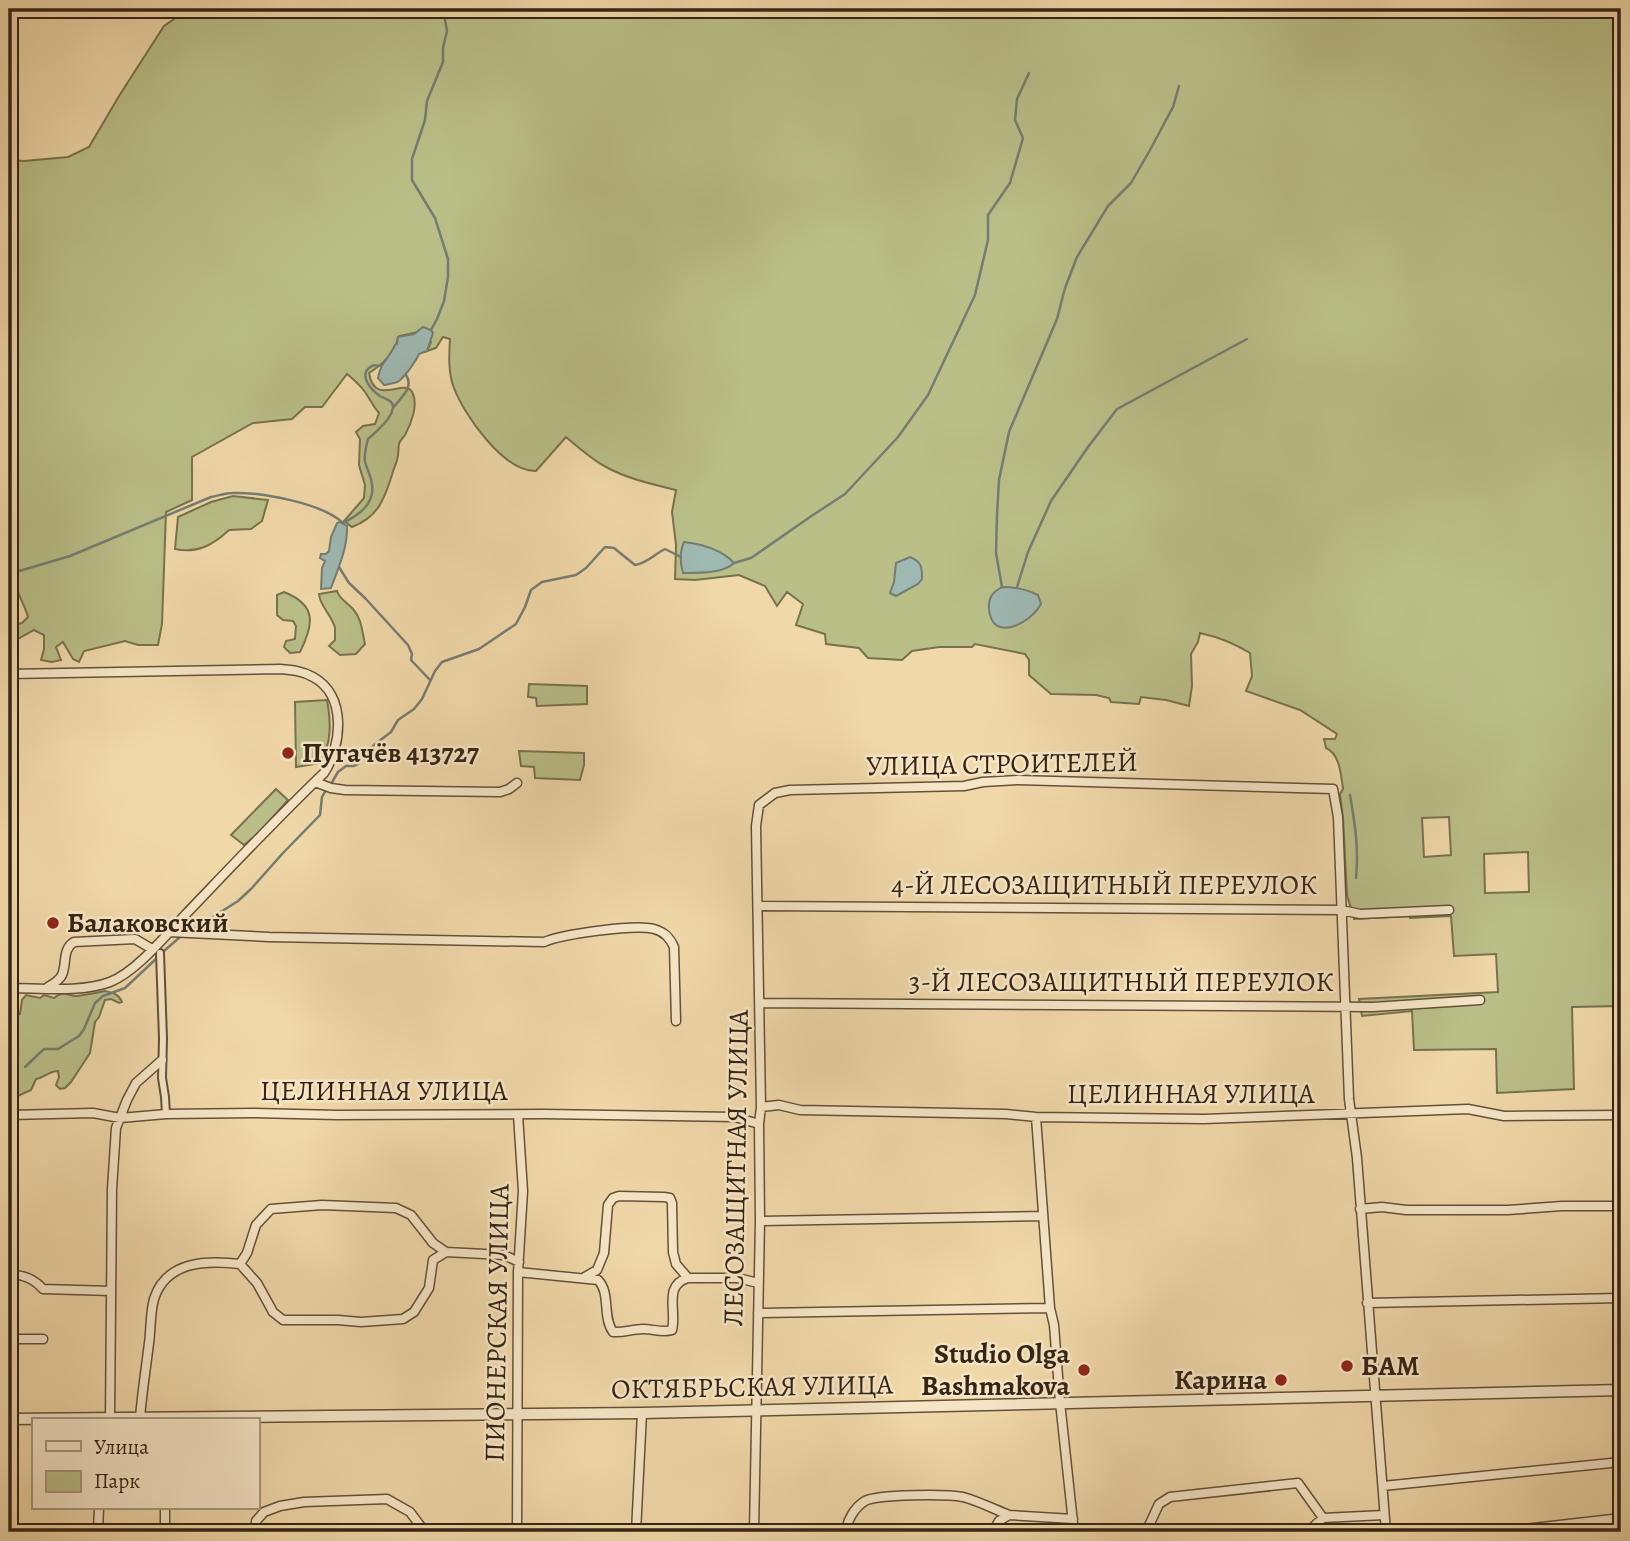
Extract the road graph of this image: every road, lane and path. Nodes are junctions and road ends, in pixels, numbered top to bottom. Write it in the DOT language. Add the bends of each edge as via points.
graph roads {
  1 [pos="9,674"];
  2 [pos="315,782"];
  3 [pos="517,783"];
  4 [pos="759,805"];
  5 [pos="759,906"];
  6 [pos="1342,909"];
  7 [pos="1449,910"];
  8 [pos="169,932"];
  9 [pos="156,951"];
  10 [pos="9,988"];
  11 [pos="47,988"];
  12 [pos="1480,1000"];
  13 [pos="760,1003"];
  14 [pos="1345,1007"];
  15 [pos="676,1021"];
  16 [pos="162,1060"];
  17 [pos="761,1107"];
  18 [pos="166,1114"];
  19 [pos="9,1115"];
  20 [pos="517,1115"];
  21 [pos="1350,1115"];
  22 [pos="1621,1115"];
  23 [pos="1036,1117"];
  24 [pos="120,1118"];
  25 [pos="759,1124"];
  26 [pos="1621,1206"];
  27 [pos="1360,1209"];
  28 [pos="1043,1216"];
  29 [pos="760,1221"];
  30 [pos="446,1252"];
  31 [pos="240,1264"];
  32 [pos="518,1267"];
  33 [pos="9,1275"];
  34 [pos="584,1278"];
  35 [pos="688,1278"];
  36 [pos="758,1283"];
  37 [pos="111,1290"];
  38 [pos="1621,1298"];
  39 [pos="1367,1303"];
  40 [pos="1051,1308"];
  41 [pos="758,1313"];
  42 [pos="9,1339"];
  43 [pos="43,1339"];
  44 [pos="1621,1390"];
  45 [pos="1375,1395"];
  46 [pos="1060,1402"];
  47 [pos="756,1410"];
  48 [pos="518,1413"];
  49 [pos="642,1413"];
  50 [pos="110,1418"];
  51 [pos="141,1418"];
  52 [pos="222,1418"];
  53 [pos="9,1419"];
  54 [pos="32,1419"];
  55 [pos="1621,1462"];
  56 [pos="1382,1486"];
  57 [pos="99,1510"];
  58 [pos="165,1510"];
  59 [pos="1009,1514"];
  60 [pos="1384,1516"];
  61 [pos="1323,1518"];
  62 [pos="1621,1518"];
  63 [pos="1073,1519"];
  64 [pos="98,1532"];
  65 [pos="165,1532"];
  66 [pos="255,1532"];
  67 [pos="425,1532"];
  68 [pos="517,1532"];
  69 [pos="636,1532"];
  70 [pos="754,1532"];
  71 [pos="846,1532"];
  72 [pos="993,1532"];
  73 [pos="1074,1532"];
  74 [pos="1146,1532"];
  75 [pos="1312,1532"];
  76 [pos="1387,1532"];
  77 [pos="1498,1532"];
  1 -- 2 [label="street" via="299,671 316,678 335,704 337,743 331,762"];
  2 -- 3 [label="street" via="345,790 500,792"];
  2 -- 8 [label="street"];
  4 -- 5 [label="street, ЛЕСОЗАЩИТНАЯ УЛИЦА"];
  4 -- 6 [label="street, УЛИЦА СТРОИТЕЛЕЙ" via="775,793 790,790 964,786 1018,780 1333,789"];
  5 -- 6 [label="street, 4-Й ЛЕСОЗАЩИТНЫЙ ПЕРЕУЛОК"];
  5 -- 13 [label="street, ЛЕСОЗАЩИТНАЯ УЛИЦА"];
  6 -- 7 [label="street, 4-Й ЛЕСОЗАЩИТНЫЙ ПЕРЕУЛОК" via="1360,914"];
  6 -- 14 [label="street"];
  8 -- 9 [label="street"];
  8 -- 15 [label="street" via="544,942 651,928 664,933 674,947"];
  9 -- 11 [label="street" via="113,981"];
  9 -- 11 [label="street" via="135,939 74,942 66,951 61,976"];
  9 -- 16 [label="street"];
  10 -- 11 [label="street"];
  12 -- 14 [label="street, 3-Й ЛЕСОЗАЩИТНЫЙ ПЕРЕУЛОК"];
  13 -- 14 [label="street, 3-Й ЛЕСОЗАЩИТНЫЙ ПЕРЕУЛОК"];
  13 -- 17 [label="street, ЛЕСОЗАЩИТНАЯ УЛИЦА"];
  14 -- 21 [label="street"];
  16 -- 18 [label="street"];
  16 -- 24 [label="street" via="136,1083"];
  17 -- 23 [label="street, ЦЕЛИННАЯ УЛИЦА"];
  17 -- 25 [label="street, ЛЕСОЗАЩИТНАЯ УЛИЦА"];
  18 -- 20 [label="street, ЦЕЛИННАЯ УЛИЦА"];
  18 -- 24 [label="street, ЦЕЛИННАЯ УЛИЦА"];
  19 -- 24 [label="street, ЦЕЛИННАЯ УЛИЦА" via="93,1113"];
  20 -- 25 [label="street, ЦЕЛИННАЯ УЛИЦА" via="735,1117"];
  20 -- 32 [label="street, ПИОНЕРСКАЯ УЛИЦА" via="523,1191"];
  21 -- 22 [label="street, ЦЕЛИННАЯ УЛИЦА" via="1468,1109 1504,1116"];
  21 -- 23 [label="street, ЦЕЛИННАЯ УЛИЦА"];
  21 -- 27 [label="street"];
  23 -- 28 [label="street"];
  24 -- 37 [label="street" via="114,1144"];
  25 -- 29 [label="street, ЛЕСОЗАЩИТНАЯ УЛИЦА"];
  26 -- 27 [label="street"];
  27 -- 39 [label="street"];
  28 -- 29 [label="street"];
  28 -- 40 [label="street"];
  29 -- 36 [label="street, ЛЕСОЗАЩИТНАЯ УЛИЦА"];
  30 -- 31 [label="street" via="411,1215 396,1208 322,1205 271,1209 257,1225"];
  30 -- 31 [label="street" via="433,1260 429,1288 414,1312 403,1319 361,1322 284,1320 273,1312"];
  30 -- 32 [label="street" via="504,1255"];
  31 -- 51 [label="street" via="214,1261 169,1274 162,1282 154,1301"];
  32 -- 34 [label="street"];
  32 -- 48 [label="street, ПИОНЕРСКАЯ УЛИЦА"];
  33 -- 37 [label="street" via="20,1274 43,1289"];
  34 -- 35 [label="street" via="603,1285 608,1325 613,1332 622,1333 672,1330 675,1286"];
  34 -- 35 [label="street" via="597,1270 604,1253 608,1205 620,1196 670,1198 673,1252"];
  35 -- 36 [label="street" via="738,1278"];
  36 -- 41 [label="street, ЛЕСОЗАЩИТНАЯ УЛИЦА"];
  37 -- 50 [label="street"];
  38 -- 39 [label="street"];
  39 -- 45 [label="street"];
  40 -- 41 [label="street"];
  40 -- 46 [label="street"];
  41 -- 47 [label="street, ЛЕСОЗАЩИТНАЯ УЛИЦА"];
  42 -- 43 [label="street"];
  44 -- 45 [label="street, ОКТЯБРЬСКАЯ УЛИЦА"];
  45 -- 46 [label="street, ОКТЯБРЬСКАЯ УЛИЦА"];
  45 -- 56 [label="street"];
  46 -- 47 [label="street, ОКТЯБРЬСКАЯ УЛИЦА"];
  46 -- 63 [label="street"];
  47 -- 49 [label="street, ОКТЯБРЬСКАЯ УЛИЦА"];
  47 -- 70 [label="street, ЛЕСОЗАЩИТНАЯ УЛИЦА"];
  48 -- 49 [label="street, ОКТЯБРЬСКАЯ УЛИЦА"];
  48 -- 52 [label="street, ОКТЯБРЬСКАЯ УЛИЦА"];
  48 -- 68 [label="street, ПИОНЕРСКАЯ УЛИЦА"];
  49 -- 69 [label="street"];
  53 -- 54 [label="street, ОКТЯБРЬСКАЯ УЛИЦА"];
  55 -- 56 [label="street"];
  56 -- 60 [label="street"];
  57 -- 64 [label="street"];
  58 -- 65 [label="street"];
  59 -- 63 [label="street"];
  59 -- 71 [label="street" via="962,1497 914,1494 867,1500 854,1510"];
  59 -- 72 [label="street"];
  60 -- 61 [label="street"];
  60 -- 76 [label="street"];
  61 -- 74 [label="street" via="1298,1483 1170,1497 1159,1504"];
  61 -- 75 [label="street"];
  62 -- 77 [label="street"];
  63 -- 73 [label="street"];
  66 -- 67 [label="street" via="256,1521 264,1512 280,1506 387,1499 410,1512"];
}
